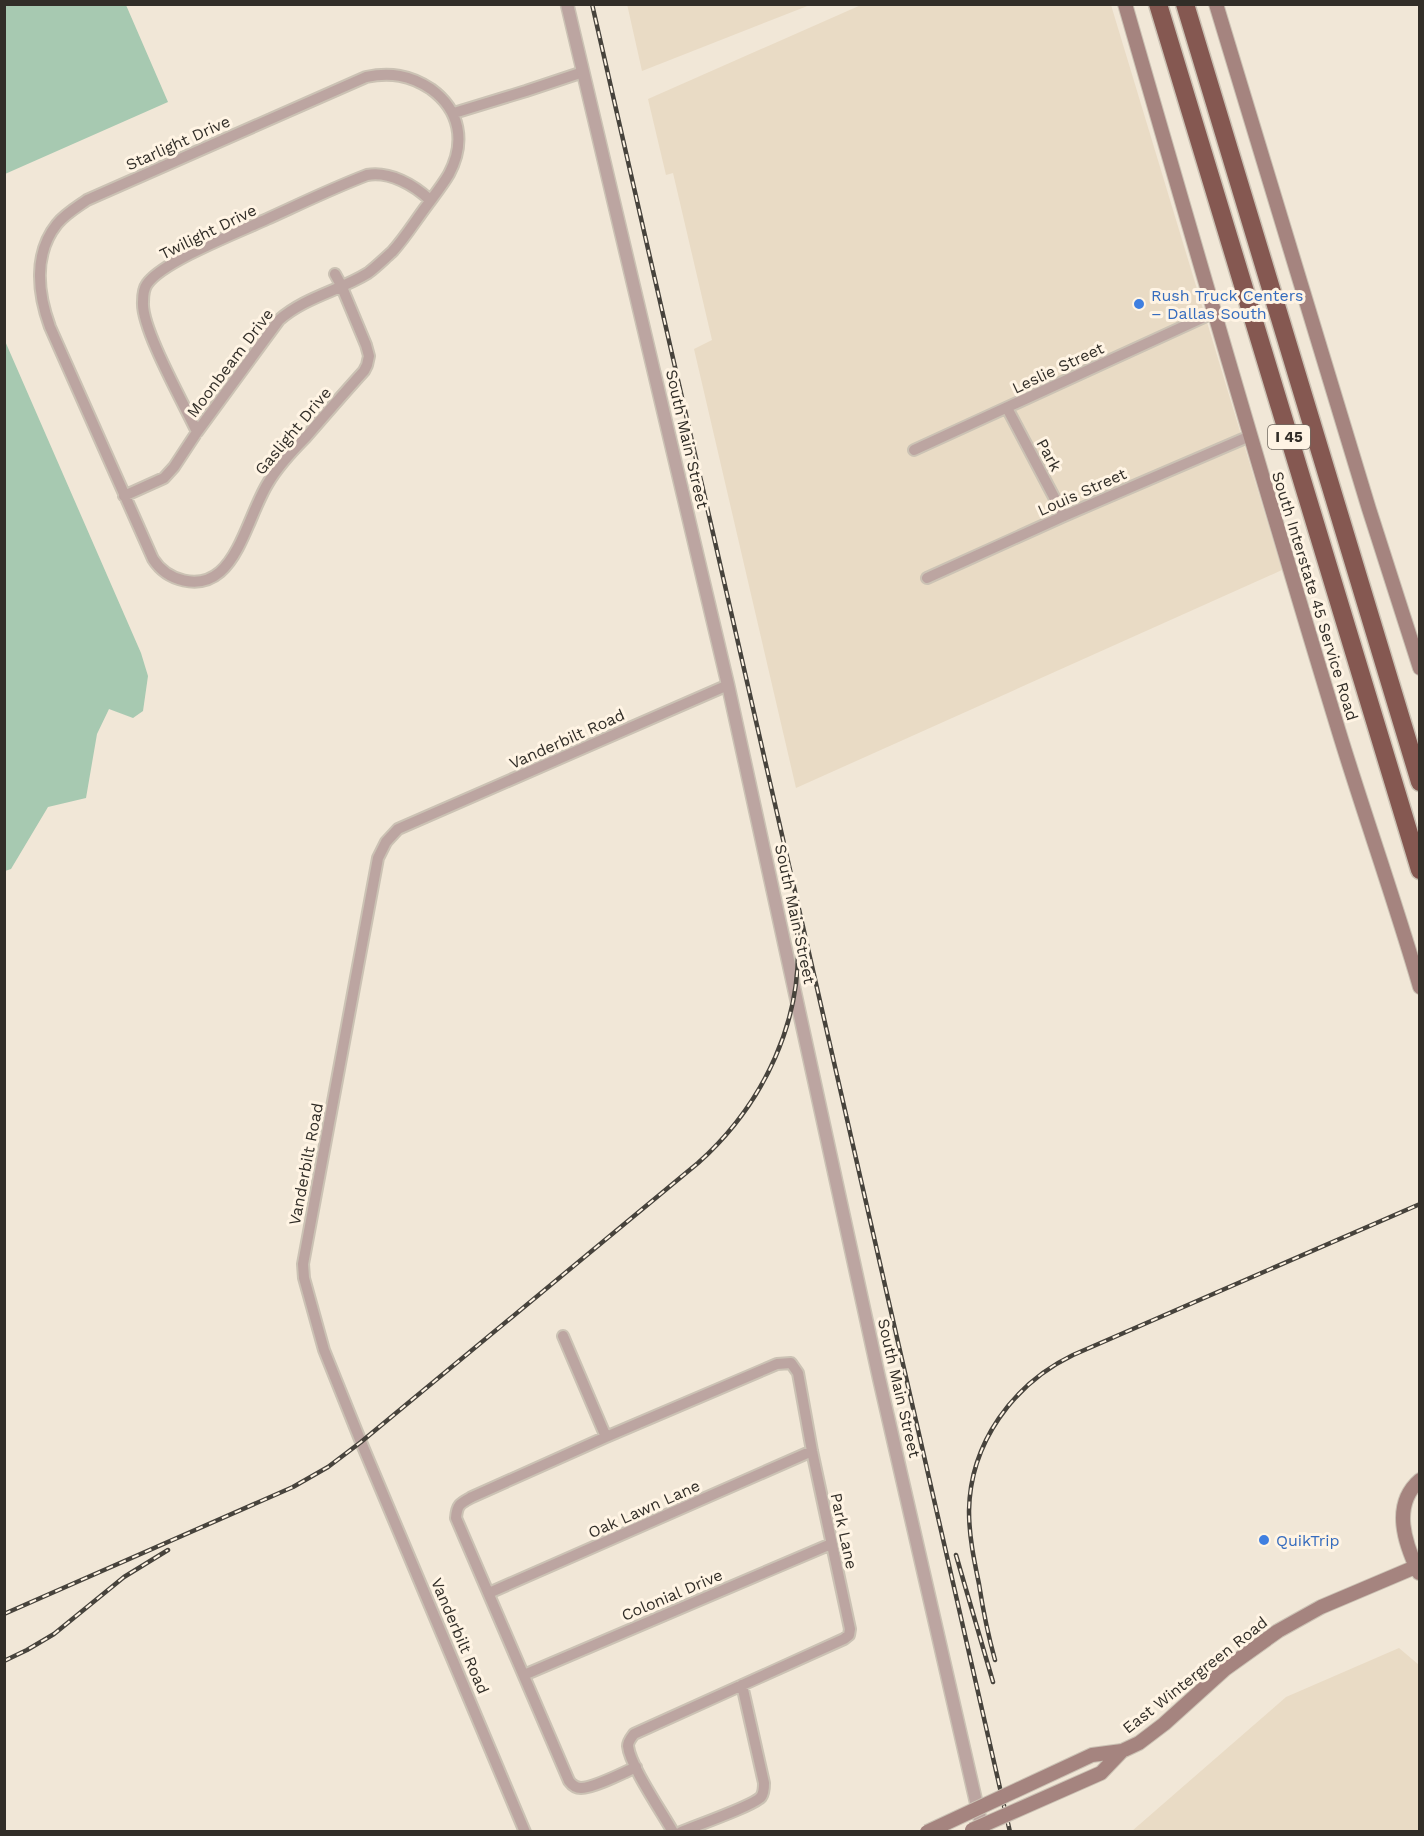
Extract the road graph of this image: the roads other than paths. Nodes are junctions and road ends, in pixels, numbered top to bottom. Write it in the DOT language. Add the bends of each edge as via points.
graph roads {
  1 [pos="567,4"];
  2 [pos="1125,4"];
  3 [pos="1158,4"];
  4 [pos="1185,4"];
  5 [pos="1216,4"];
  6 [pos="583,72"];
  7 [pos="454,113"];
  8 [pos="430,200"];
  9 [pos="335,274"];
  10 [pos="341,285"];
  11 [pos="1214,313"];
  12 [pos="1007,408"];
  13 [pos="197,432"];
  14 [pos="1250,436"];
  15 [pos="914,450"];
  16 [pos="124,496"];
  17 [pos="1064,516"];
  18 [pos="927,578"];
  19 [pos="1419,668"];
  20 [pos="728,685"];
  21 [pos="1419,782"];
  22 [pos="1419,870"];
  23 [pos="1419,987"];
  24 [pos="563,1336"];
  25 [pos="606,1437"];
  26 [pos="812,1451"];
  27 [pos="1419,1480"];
  28 [pos="831,1544"];
  29 [pos="1418,1569"];
  30 [pos="489,1593"];
  31 [pos="524,1676"];
  32 [pos="742,1685"];
  33 [pos="1122,1751"];
  34 [pos="636,1767"];
  35 [pos="525,1832"];
  36 [pos="673,1832"];
  37 [pos="681,1832"];
  38 [pos="927,1832"];
  39 [pos="969,1832"];
  40 [pos="983,1832"];
  1 -- 6 [label="street, South Main Street"];
  2 -- 11 [label="main road, South Interstate 45 Service Road"];
  3 -- 22 [label="highway, I 45"];
  4 -- 21 [label="highway, I 45"];
  5 -- 19 [label="main road"];
  6 -- 7 [label="street"];
  6 -- 20 [label="street, South Main Street"];
  7 -- 8 [label="street, Moonbeam Drive" via="458,137 455,157"];
  7 -- 16 [label="street, Starlight Drive" via="422,83 392,74 366,77 87,200 58,223 48,238 40,271 43,307"];
  8 -- 10 [label="street, Moonbeam Drive" via="380,264"];
  8 -- 13 [label="street, Twilight Drive" via="421,191 390,176 367,175 192,253 153,278 146,285 144,315"];
  9 -- 10 [label="street, Gaslight Drive"];
  10 -- 13 [label="street, Moonbeam Drive" via="279,320"];
  10 -- 16 [label="street, Gaslight Drive" via="366,345 367,364 275,472 236,552 219,573 191,582 158,567"];
  11 -- 12 [label="street, Leslie Street"];
  11 -- 14 [label="main road, South Interstate 45 Service Road"];
  12 -- 15 [label="street, Leslie Street"];
  12 -- 17 [label="street, Park"];
  13 -- 16 [label="street, Moonbeam Drive" via="164,478"];
  14 -- 17 [label="street, Louis Street"];
  14 -- 23 [label="main road, South Interstate 45 Service Road"];
  17 -- 18 [label="street, Louis Street"];
  20 -- 35 [label="street, Vanderbilt Road" via="398,829 386,842 378,858 303,1264 324,1350"];
  20 -- 40 [label="street, South Main Street"];
  24 -- 25 [label="street"];
  25 -- 26 [label="street, Park Lane" via="785,1362 791,1363 798,1373"];
  25 -- 30 [label="street, Park Lane" via="462,1502 456,1509 456,1518"];
  26 -- 28 [label="street, Park Lane"];
  26 -- 30 [label="street, Oak Lawn Lane"];
  27 -- 29 [label="main road" via="1409,1491 1402,1523"];
  28 -- 31 [label="street, Colonial Drive"];
  28 -- 32 [label="street, Park Lane" via="849,1635"];
  29 -- 33 [label="main road, East Wintergreen Road" via="1321,1607 1278,1631 1225,1669 1164,1724"];
  30 -- 31 [label="street, Park Lane"];
  31 -- 34 [label="street, Park Lane" via="564,1773 574,1787 591,1786"];
  32 -- 34 [label="street, Park Lane" via="634,1734 628,1747"];
  32 -- 37 [label="street" via="764,1791 748,1804"];
  33 -- 38 [label="main road, bridge" via="1092,1755"];
  33 -- 39 [label="main road, bridge" via="1101,1773"];
  34 -- 36 [label="street, Park Lane"];
}
